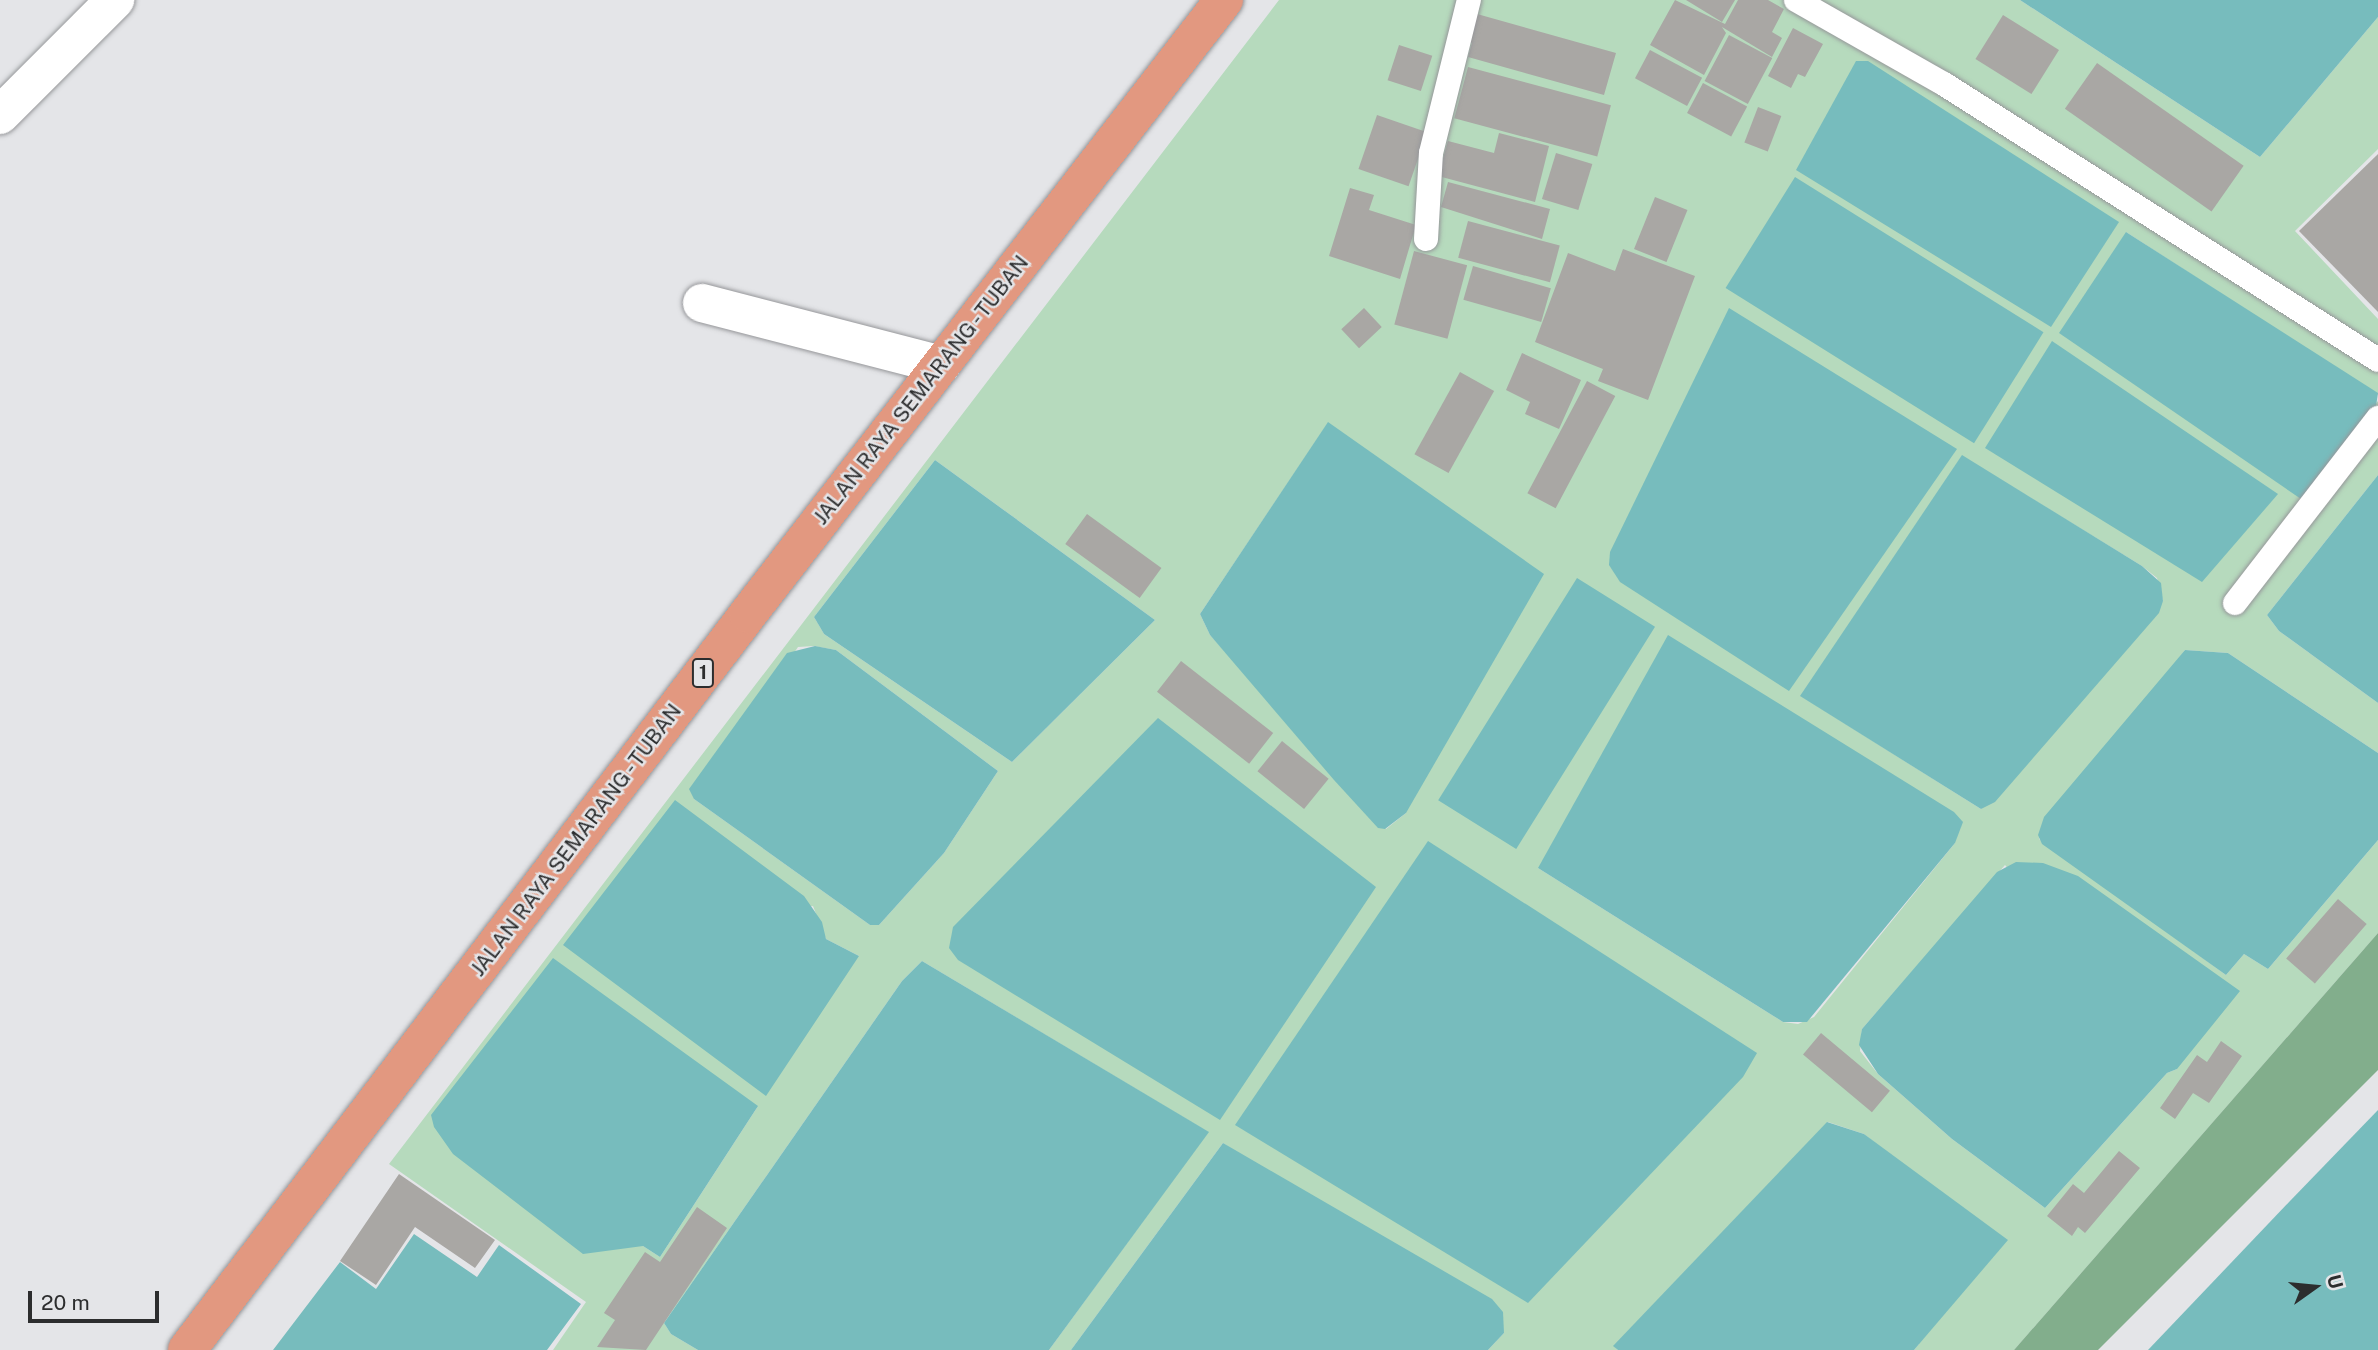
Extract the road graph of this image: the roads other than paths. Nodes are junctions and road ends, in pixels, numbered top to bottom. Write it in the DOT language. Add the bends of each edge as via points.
graph roads {
  1 [pos="115,0"];
  2 [pos="1224,0"];
  3 [pos="1469,0"];
  4 [pos="1796,0"];
  5 [pos="0,116"];
  6 [pos="1426,239"];
  7 [pos="702,303"];
  8 [pos="2378,360"];
  9 [pos="941,365"];
  10 [pos="2378,418"];
  11 [pos="2235,603"];
  12 [pos="187,1350"];
  1 -- 5 [label="street"];
  2 -- 9 [label="highway, JALAN RAYA SEMARANG - TUBAN / 1"];
  3 -- 6 [label="lane" via="1432,153"];
  4 -- 8 [label="lane" via="1944,84"];
  7 -- 9 [label="street"];
  9 -- 12 [label="highway, JALAN RAYA SEMARANG - TUBAN / 1"];
  10 -- 11 [label="lane"];
}
